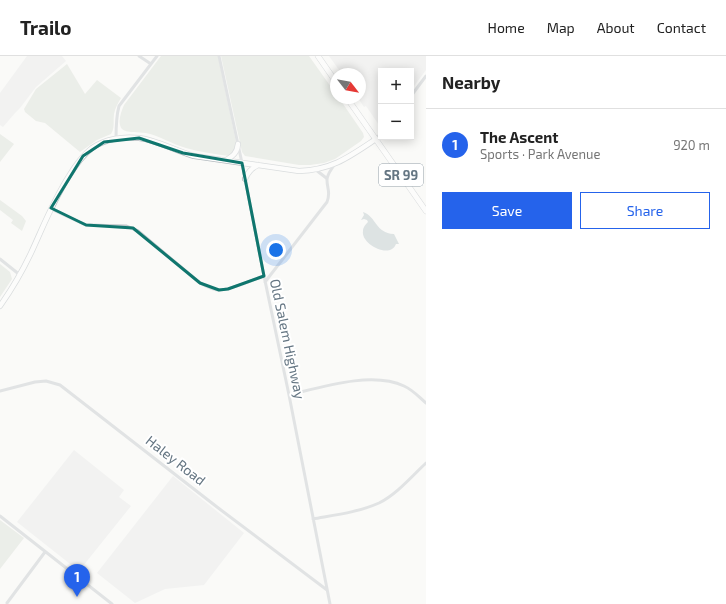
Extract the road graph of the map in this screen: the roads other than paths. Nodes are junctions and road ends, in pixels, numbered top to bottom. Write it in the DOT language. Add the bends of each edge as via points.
graph roads {
  1 [pos="139,56"];
  2 [pos="157,56"];
  3 [pos="219,56"];
  4 [pos="318,56"];
  5 [pos="151,64"];
  6 [pos="330,73"];
  7 [pos="426,76"];
  8 [pos="414,92"];
  9 [pos="351,104"];
  10 [pos="116,139"];
  11 [pos="376,139"];
  12 [pos="238,144"];
  13 [pos="226,160"];
  14 [pos="242,163"];
  15 [pos="258,165"];
  16 [pos="334,165"];
  17 [pos="316,170"];
  18 [pos="245,179"];
  19 [pos="327,179"];
  20 [pos="51,208"];
  21 [pos="426,211"];
  22 [pos="0,260"];
  23 [pos="20,275"];
  24 [pos="264,276"];
  25 [pos="265,282"];
  26 [pos="0,306"];
  27 [pos="0,391"];
  28 [pos="289,395"];
  29 [pos="426,403"];
  30 [pos="426,463"];
  31 [pos="0,516"];
  32 [pos="313,519"];
  33 [pos="45,552"];
  34 [pos="327,590"];
  35 [pos="7,603"];
  36 [pos="112,604"];
  37 [pos="330,604"];
  1 -- 5 [label="street"];
  2 -- 5 [label="street"];
  3 -- 12 [label="street, Old Salem Highway"];
  4 -- 6 [label="main road"];
  5 -- 10 [label="street" via="120,106 117,114"];
  7 -- 8 [label="street"];
  9 -- 11 [label="main road, SR 99"];
  10 -- 13 [label="main road" via="150,140 194,156"];
  10 -- 20 [label="main road" via="98,144 83,156"];
  11 -- 16 [label="main road"];
  11 -- 21 [label="main road, SR 99"];
  12 -- 13 [label="main road" via="233,157"];
  12 -- 14 [label="street, Old Salem Highway"];
  13 -- 14 [label="main road"];
  14 -- 15 [label="main road"];
  14 -- 18 [label="street, Old Salem Highway"];
  15 -- 17 [label="main road" via="299,171"];
  15 -- 18 [label="main road" via="250,170"];
  16 -- 17 [label="main road"];
  16 -- 19 [label="street"];
  17 -- 19 [label="street"];
  18 -- 24 [label="street, Old Salem Highway"];
  19 -- 25 [label="street" via="327,202"];
  20 -- 23 [label="main road"];
  20 -- 24 [label="street" via="86,225 126,226 138,231 200,283 212,289 228,289"];
  22 -- 23 [label="street"];
  23 -- 26 [label="main road"];
  24 -- 25 [label="street, Old Salem Highway"];
  25 -- 28 [label="street, Old Salem Highway"];
  27 -- 34 [label="street, Haley Road" via="34,382 46,381 60,385"];
  28 -- 29 [label="street" via="366,379 392,381 403,385"];
  28 -- 32 [label="street, Old Salem Highway"];
  30 -- 32 [label="street" via="380,503"];
  31 -- 33 [label="street"];
  32 -- 34 [label="street, Old Salem Highway"];
  33 -- 35 [label="street"];
  33 -- 36 [label="street"];
  34 -- 37 [label="street, Old Salem Highway"];
}
